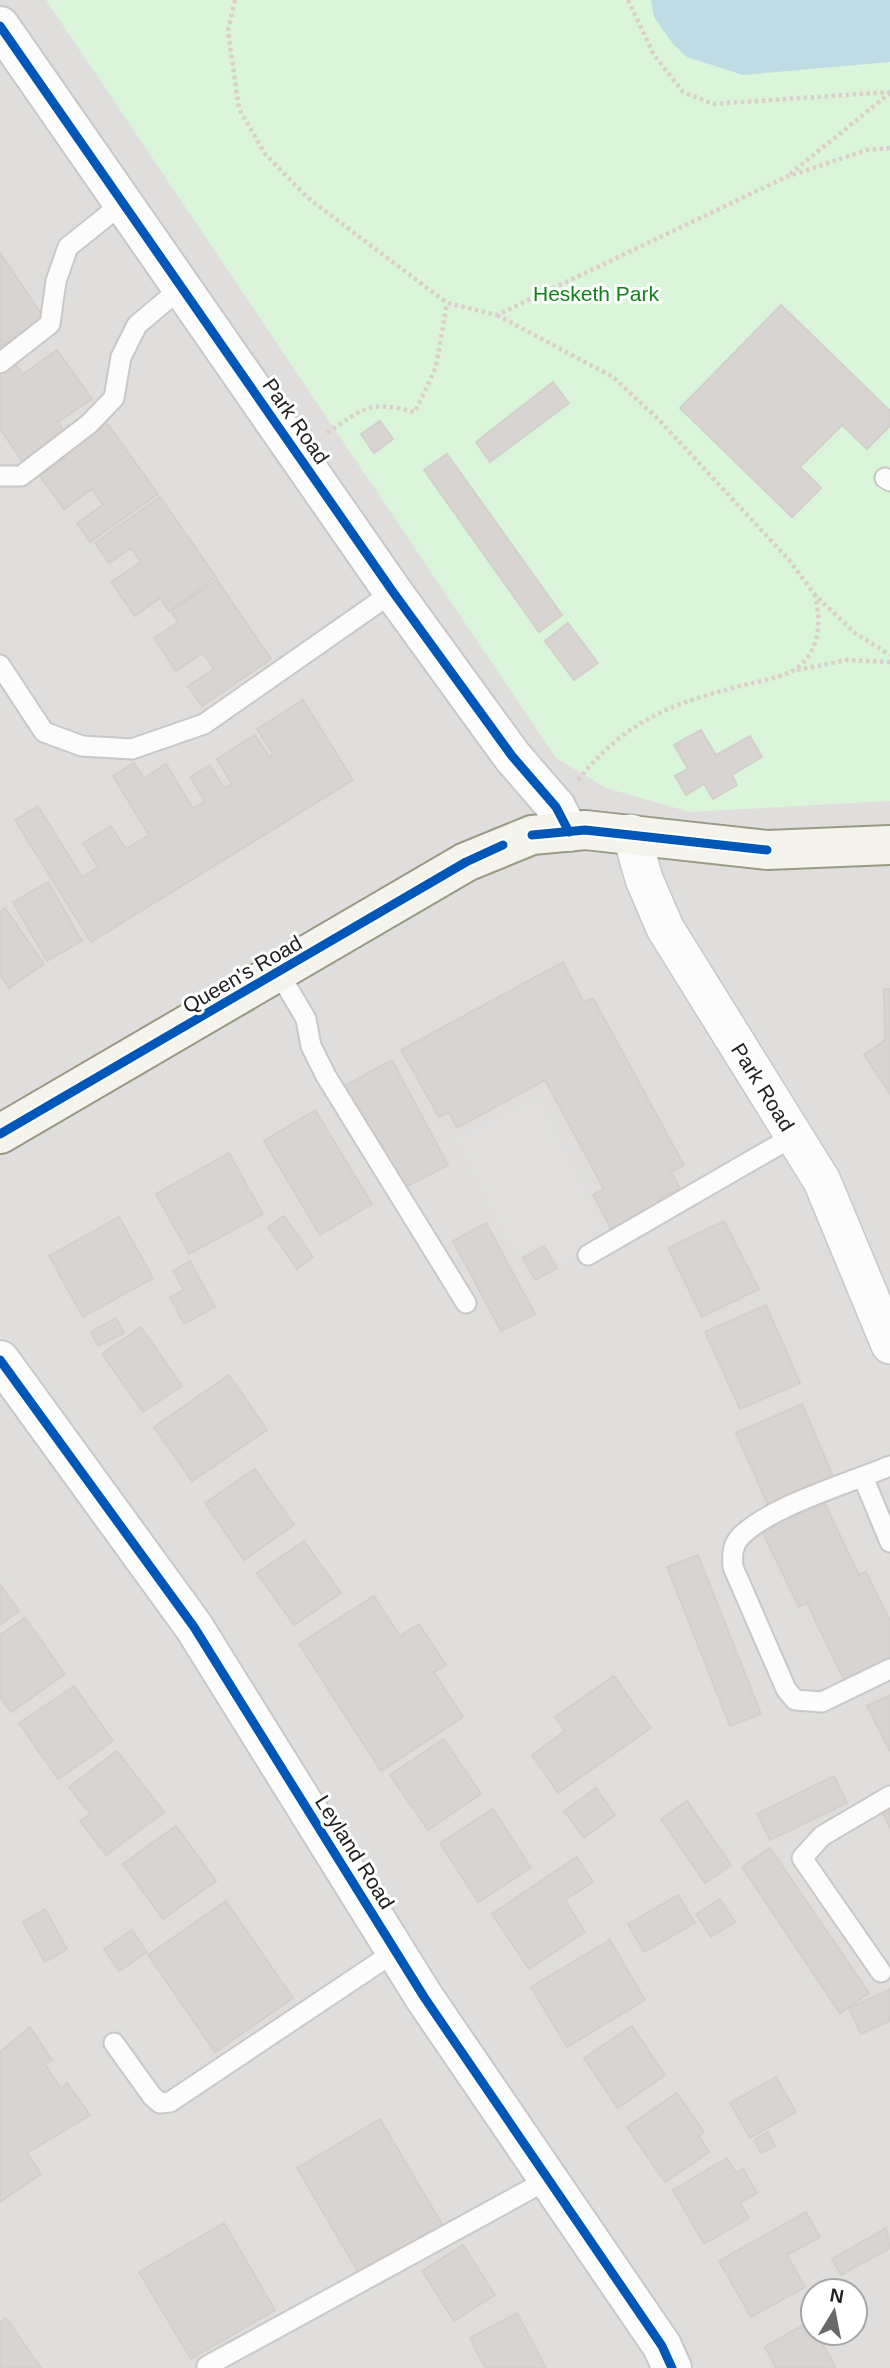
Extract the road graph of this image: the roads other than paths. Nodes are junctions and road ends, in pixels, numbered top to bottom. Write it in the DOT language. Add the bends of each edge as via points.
graph roads {
  1 [pos="0,26"];
  2 [pos="123,203"];
  3 [pos="182,287"];
  4 [pos="0,363"];
  5 [pos="0,476"];
  6 [pos="393,592"];
  7 [pos="0,665"];
  8 [pos="563,819"];
  9 [pos="631,833"];
  10 [pos="890,845"];
  11 [pos="279,972"];
  12 [pos="0,1134"];
  13 [pos="794,1136"];
  14 [pos="588,1255"];
  15 [pos="467,1303"];
  16 [pos="890,1345"];
  17 [pos="0,1360"];
  18 [pos="890,1466"];
  19 [pos="863,1477"];
  20 [pos="890,1542"];
  21 [pos="890,1669"];
  22 [pos="890,1796"];
  23 [pos="396,1951"];
  24 [pos="881,1972"];
  25 [pos="114,2043"];
  26 [pos="549,2179"];
  27 [pos="206,2367"];
  28 [pos="673,2368"];
  1 -- 2 [label="street, Park Road"];
  2 -- 3 [label="street, Park Road"];
  2 -- 4 [label="lane" via="68,247 56,281 50,324"];
  3 -- 5 [label="lane" via="137,325 121,357 114,398 89,424 21,476"];
  3 -- 6 [label="street, Park Road"];
  6 -- 7 [label="lane" via="204,724 132,749 82,746 44,732"];
  6 -- 8 [label="street, Park Road"];
  8 -- 9 [label="main road, Queen's Road"];
  8 -- 11 [label="main road, Queen's Road" via="466,862"];
  9 -- 10 [label="main road, Queen's Road" via="767,850"];
  9 -- 13 [label="street, Park Road" via="665,928"];
  11 -- 12 [label="main road, Queen's Road"];
  11 -- 15 [label="lane" via="306,1019 326,1076"];
  13 -- 14 [label="lane"];
  13 -- 16 [label="street, Park Road" via="821,1181"];
  17 -- 23 [label="street, Leyland Road" via="194,1627"];
  18 -- 19 [label="lane"];
  19 -- 20 [label="lane"];
  19 -- 21 [label="lane" via="760,1521 740,1537 731,1552 733,1567 786,1689 795,1700 822,1702"];
  22 -- 24 [label="lane" via="822,1836 802,1858"];
  23 -- 25 [label="lane" via="170,2102 160,2103 152,2096"];
  23 -- 26 [label="street, Leyland Road"];
  26 -- 27 [label="lane"];
  26 -- 28 [label="street, Leyland Road"];
}
